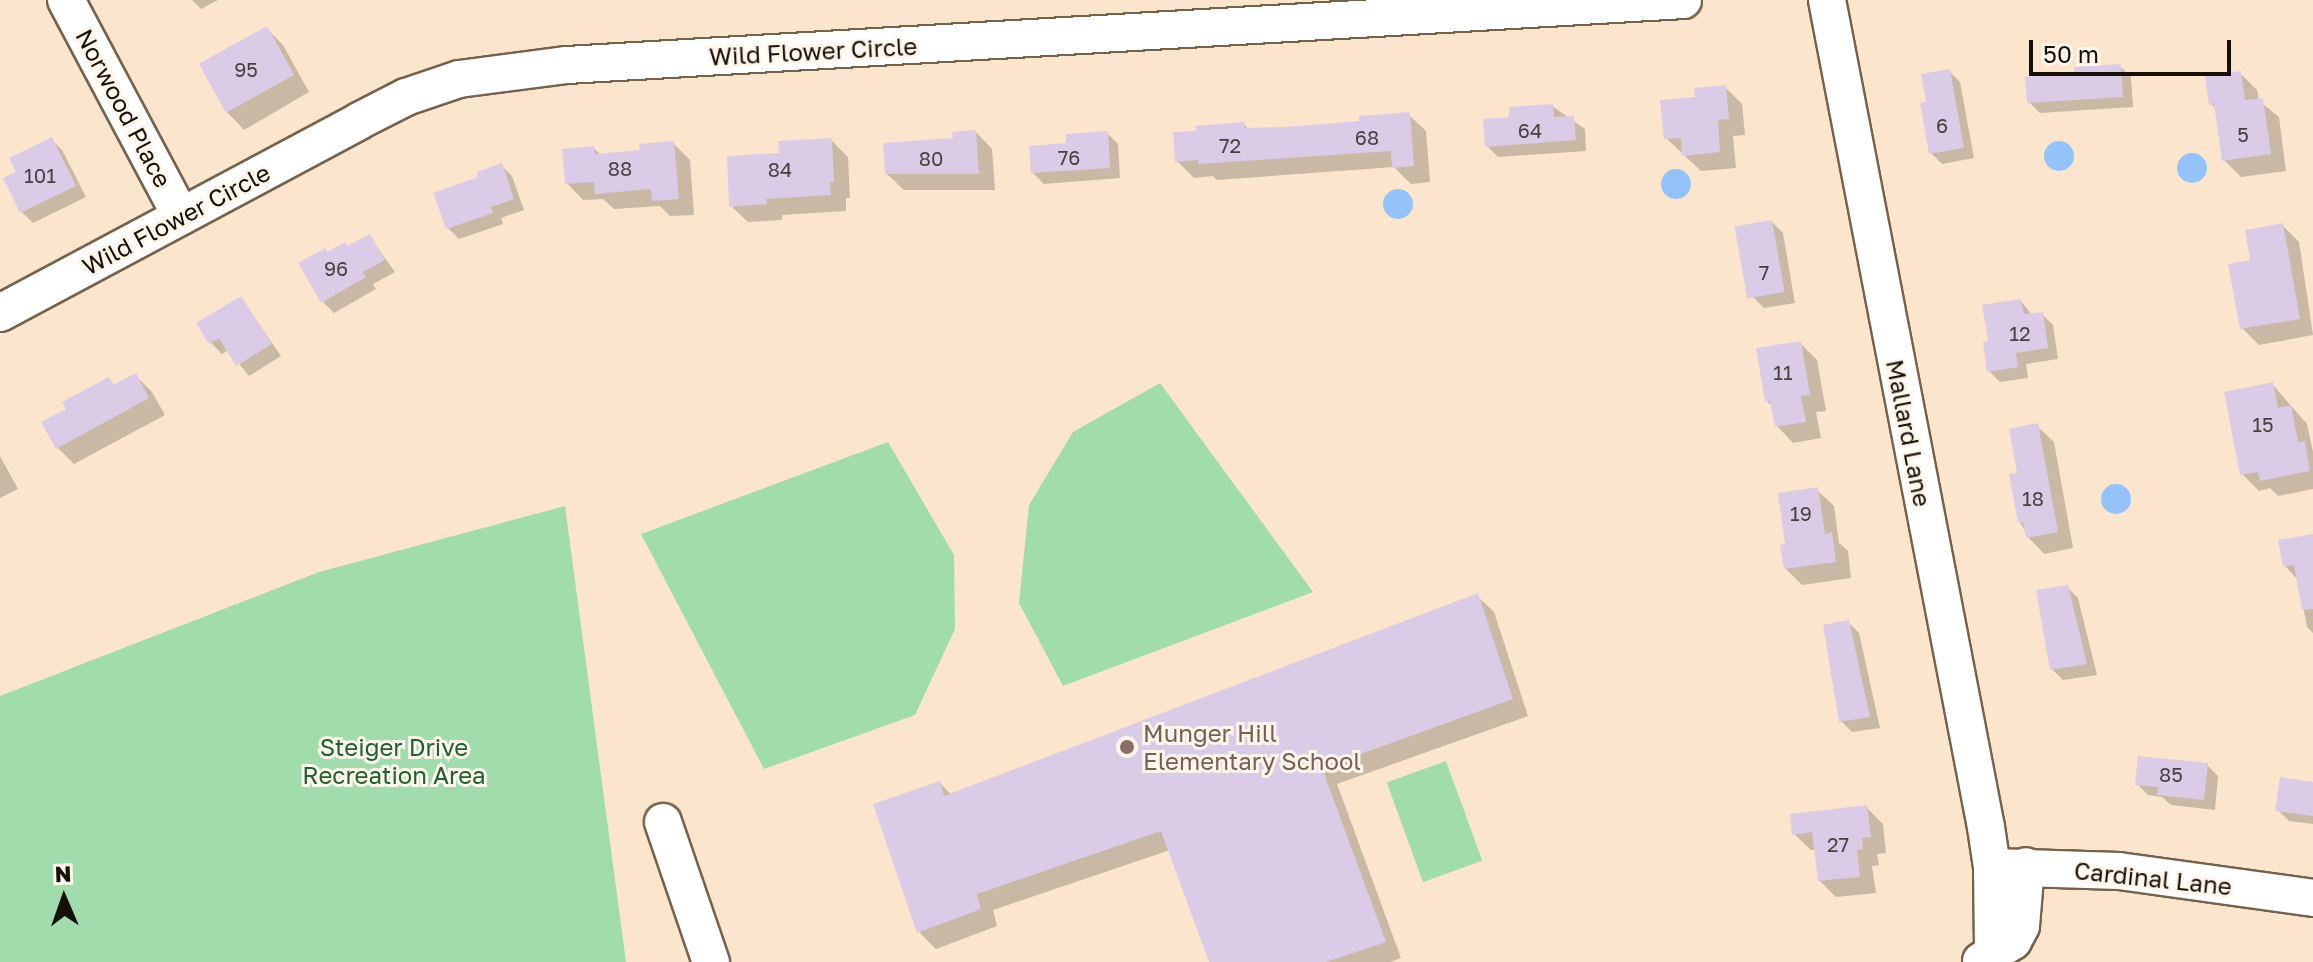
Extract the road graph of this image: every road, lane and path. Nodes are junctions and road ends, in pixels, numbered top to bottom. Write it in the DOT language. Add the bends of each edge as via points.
graph roads {
  1 [pos="66,0"];
  2 [pos="1683,0"];
  3 [pos="1827,0"];
  4 [pos="1389,9"];
  5 [pos="181,216"];
  6 [pos="0,313"];
  7 [pos="663,822"];
  8 [pos="2009,866"];
  9 [pos="2313,898"];
  10 [pos="1986,958"];
  11 [pos="711,962"];
  1 -- 5 [label="street, Norwood Place"];
  2 -- 4 [label="street, Wild Flower Circle"];
  3 -- 8 [label="street, Mallard Lane"];
  4 -- 5 [label="street, Wild Flower Circle" via="567,65 472,76 406,97"];
  5 -- 6 [label="street, Wild Flower Circle"];
  7 -- 11 [label="street"];
  8 -- 9 [label="street, Cardinal Lane" via="2119,871"];
  8 -- 10 [label="street, Mallard Lane"];
}
